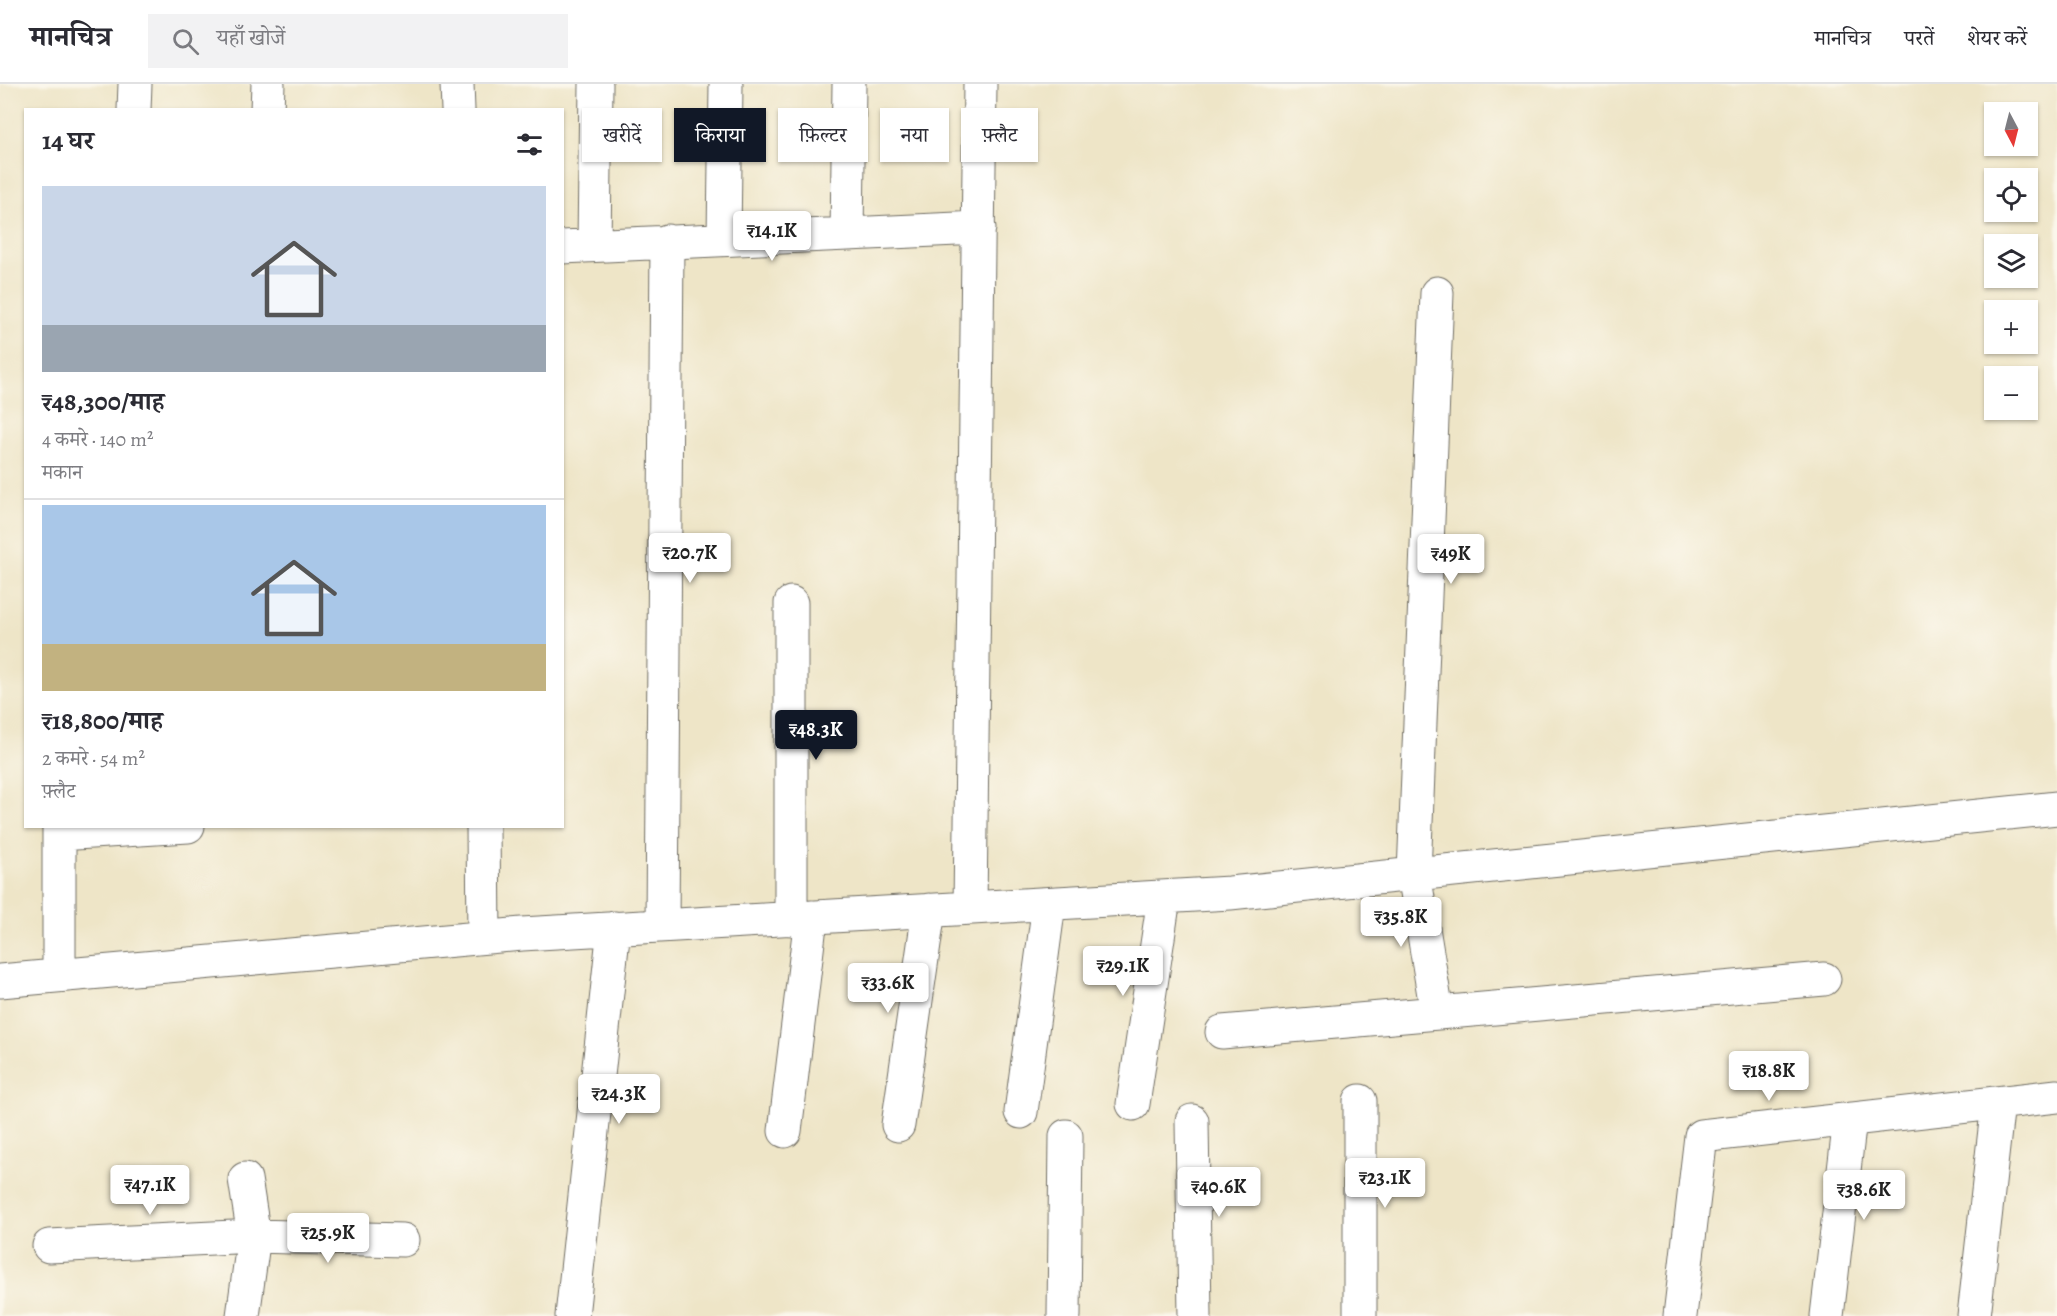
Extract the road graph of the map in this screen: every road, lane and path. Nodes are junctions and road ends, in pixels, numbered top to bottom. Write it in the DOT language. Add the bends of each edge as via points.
graph roads {
  1 [pos="135,84"];
  2 [pos="268,84"];
  3 [pos="457,84"];
  4 [pos="596,84"];
  5 [pos="726,84"];
  6 [pos="849,84"];
  7 [pos="980,84"];
  8 [pos="134,108"];
  9 [pos="267,108"];
  10 [pos="458,108"];
  11 [pos="979,228"];
  12 [pos="847,234"];
  13 [pos="724,239"];
  14 [pos="667,241"];
  15 [pos="578,246"];
  16 [pos="1437,293"];
  17 [pos="791,603"];
  18 [pos="2057,808"];
  19 [pos="124,828"];
  20 [pos="483,828"];
  21 [pos="59,830"];
  22 [pos="1414,874"];
  23 [pos="1164,898"];
  24 [pos="1049,904"];
  25 [pos="970,908"];
  26 [pos="929,910"];
  27 [pos="801,918"];
  28 [pos="662,926"];
  29 [pos="614,928"];
  30 [pos="484,937"];
  31 [pos="59,975"];
  32 [pos="1824,979"];
  33 [pos="0,981"];
  34 [pos="1437,1013"];
  35 [pos="1222,1032"];
  36 [pos="2057,1096"];
  37 [pos="1360,1101"];
  38 [pos="1998,1103"];
  39 [pos="1132,1104"];
  40 [pos="1021,1112"];
  41 [pos="1850,1119"];
  42 [pos="1192,1121"];
  43 [pos="897,1125"];
  44 [pos="785,1131"];
  45 [pos="1066,1136"];
  46 [pos="245,1179"];
  47 [pos="254,1236"];
  48 [pos="403,1240"];
  49 [pos="49,1246"];
  50 [pos="243,1316"];
  51 [pos="572,1316"];
  52 [pos="1064,1316"];
  53 [pos="1195,1316"];
  54 [pos="1360,1316"];
  55 [pos="1680,1316"];
  56 [pos="1827,1316"];
  57 [pos="1974,1316"];
  1 -- 8 [label="street"];
  2 -- 9 [label="street"];
  3 -- 10 [label="street"];
  4 -- 15 [label="street"];
  5 -- 13 [label="street"];
  6 -- 12 [label="street"];
  7 -- 11 [label="street"];
  11 -- 12 [label="street"];
  11 -- 25 [label="street"];
  12 -- 13 [label="street"];
  13 -- 14 [label="street"];
  14 -- 15 [label="street"];
  14 -- 28 [label="street"];
  16 -- 22 [label="street"];
  17 -- 27 [label="street"];
  18 -- 22 [label="street"];
  19 -- 21 [label="street"];
  20 -- 30 [label="street"];
  21 -- 31 [label="street"];
  22 -- 23 [label="street"];
  22 -- 34 [label="street"];
  23 -- 24 [label="street"];
  23 -- 39 [label="street"];
  24 -- 25 [label="street"];
  24 -- 40 [label="street"];
  25 -- 26 [label="street"];
  26 -- 27 [label="street"];
  26 -- 43 [label="street"];
  27 -- 28 [label="street"];
  27 -- 44 [label="street"];
  28 -- 29 [label="street"];
  29 -- 30 [label="street"];
  29 -- 51 [label="street"];
  30 -- 31 [label="street"];
  31 -- 33 [label="street"];
  32 -- 34 [label="street"];
  34 -- 35 [label="street"];
  36 -- 38 [label="street"];
  37 -- 54 [label="street"];
  38 -- 41 [label="street"];
  38 -- 57 [label="street"];
  41 -- 55 [label="street" via="1701,1136"];
  41 -- 56 [label="street"];
  42 -- 53 [label="street"];
  45 -- 52 [label="street"];
  46 -- 47 [label="street"];
  47 -- 48 [label="street"];
  47 -- 49 [label="street"];
  47 -- 50 [label="street"];
}
